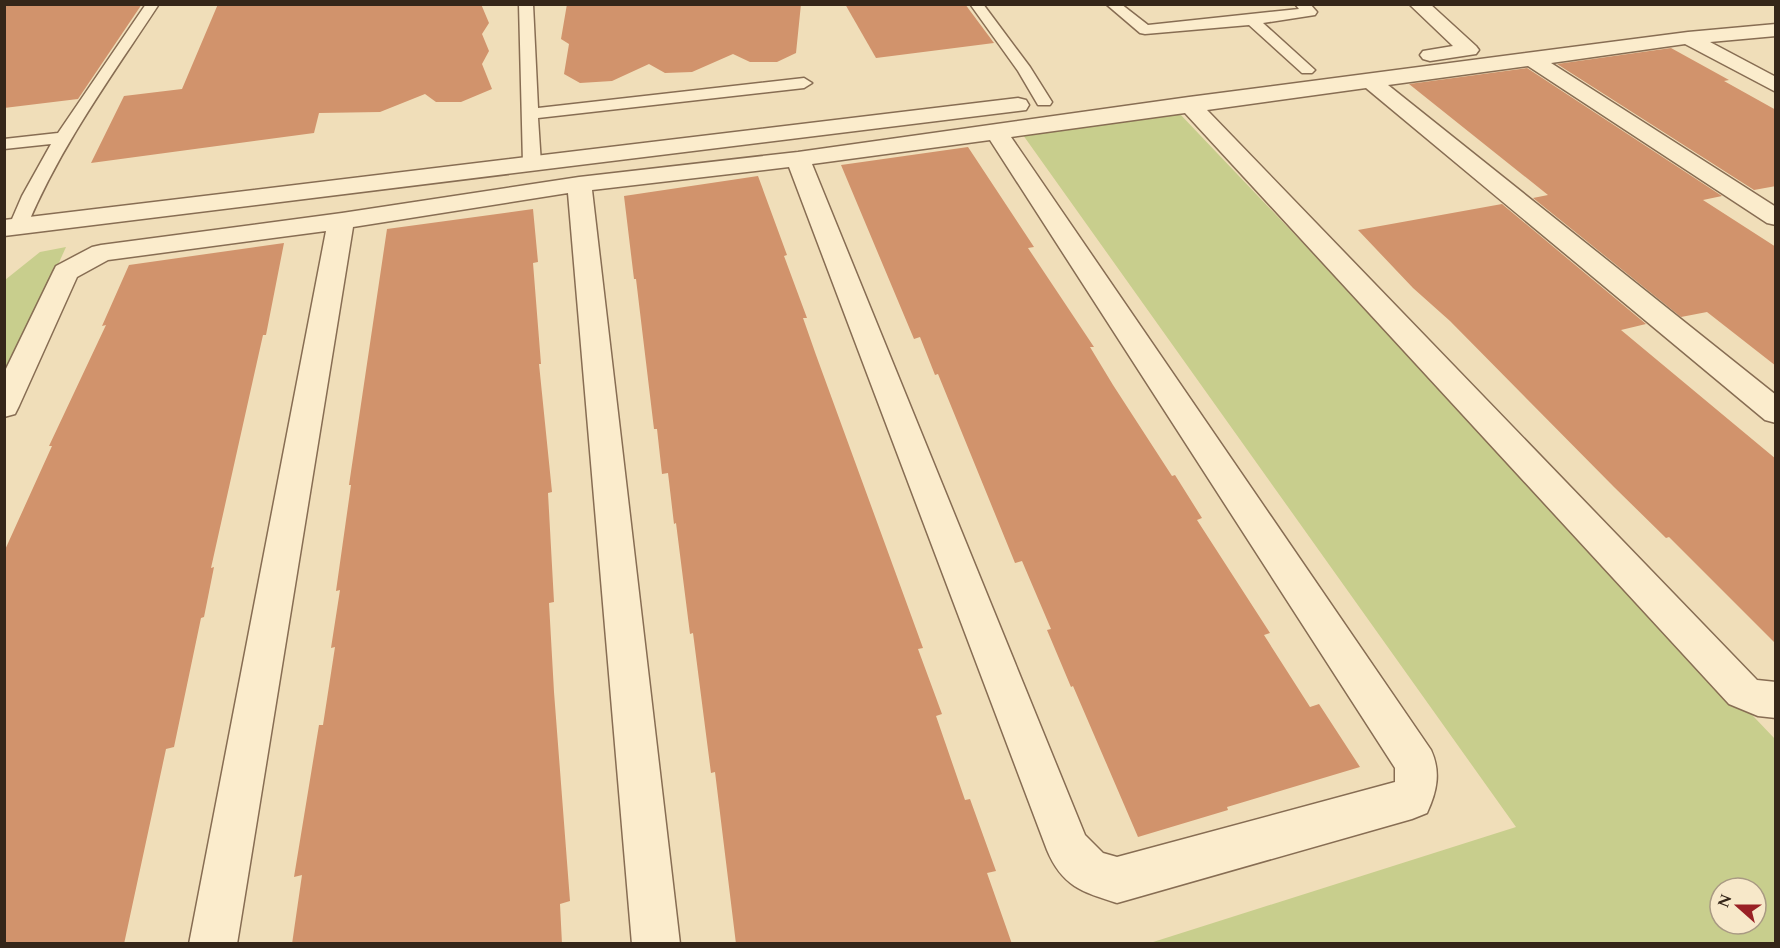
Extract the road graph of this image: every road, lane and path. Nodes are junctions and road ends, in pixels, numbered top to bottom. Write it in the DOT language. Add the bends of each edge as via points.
graph roads {
  1 [pos="153,4"];
  2 [pos="526,4"];
  3 [pos="976,4"];
  4 [pos="1112,4"];
  5 [pos="1301,4"];
  6 [pos="1418,4"];
  7 [pos="1252,20"];
  8 [pos="1776,30"];
  9 [pos="1688,38"];
  10 [pos="1533,60"];
  11 [pos="1307,70"];
  12 [pos="1371,82"];
  13 [pos="804,83"];
  14 [pos="1776,86"];
  15 [pos="1185,95"];
  16 [pos="1066,99"];
  17 [pos="1044,102"];
  18 [pos="529,114"];
  19 [pos="996,130"];
  20 [pos="64,137"];
  21 [pos="4,144"];
  22 [pos="798,159"];
  23 [pos="532,164"];
  24 [pos="579,184"];
  25 [pos="1776,218"];
  26 [pos="342,221"];
  27 [pos="9,230"];
  28 [pos="4,406"];
  29 [pos="1776,412"];
  30 [pos="1776,700"];
  31 [pos="213,944"];
  32 [pos="656,944"];
  1 -- 20 [label="lane"];
  2 -- 18 [label="lane"];
  3 -- 17 [label="lane" via="1026,70"];
  4 -- 7 [label="lane" via="1144,30"];
  5 -- 7 [label="lane" via="1310,12"];
  6 -- 11 [label="street" via="1469,51"];
  7 -- 11 [label="lane"];
  8 -- 9 [label="street"];
  9 -- 10 [label="street"];
  9 -- 14 [label="street"];
  10 -- 12 [label="street"];
  10 -- 25 [label="street"];
  11 -- 15 [label="street"];
  12 -- 15 [label="street"];
  12 -- 29 [label="street"];
  13 -- 18 [label="lane"];
  15 -- 19 [label="street"];
  15 -- 30 [label="street" via="1743,692"];
  16 -- 17 [label="street"];
  17 -- 23 [label="street"];
  18 -- 23 [label="lane"];
  19 -- 22 [label="street"];
  19 -- 22 [label="street" via="1416,764 1412,798 1117,880 1090,872 1069,850"];
  20 -- 21 [label="lane"];
  20 -- 27 [label="lane"];
  22 -- 24 [label="street"];
  23 -- 27 [label="street"];
  24 -- 26 [label="street"];
  24 -- 32 [label="street"];
  26 -- 28 [label="street" via="101,253 81,262 66,272"];
  26 -- 31 [label="street"];
}
